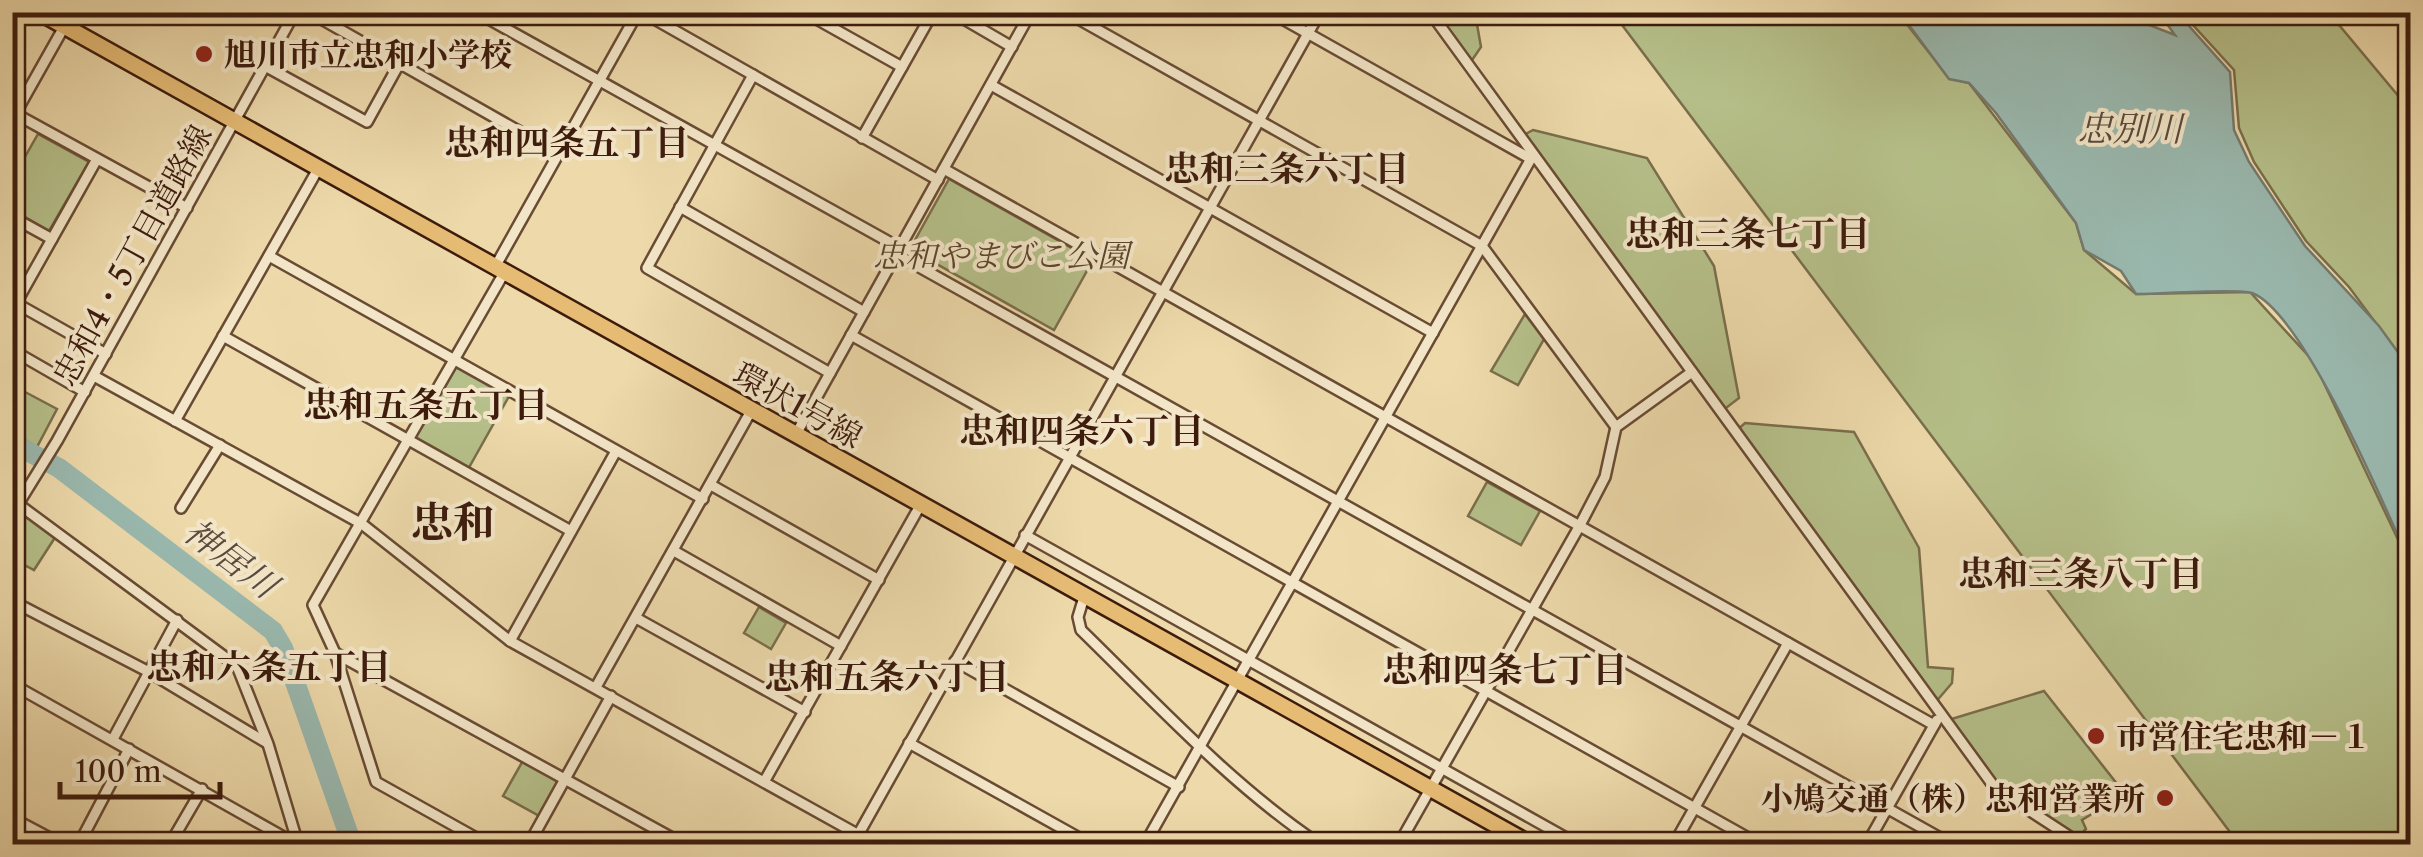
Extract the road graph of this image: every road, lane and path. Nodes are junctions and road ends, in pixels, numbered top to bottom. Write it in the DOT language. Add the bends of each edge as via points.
graph roads {
  1 [pos="40,12"];
  2 [pos="294,12"];
  3 [pos="309,12"];
  4 [pos="476,12"];
  5 [pos="640,12"];
  6 [pos="804,12"];
  7 [pos="932,12"];
  8 [pos="952,12"];
  9 [pos="1031,12"];
  10 [pos="1066,12"];
  11 [pos="1270,12"];
  12 [pos="1320,12"];
  13 [pos="1430,12"];
  14 [pos="64,27"];
  15 [pos="1309,33"];
  16 [pos="1012,47"];
  17 [pos="399,64"];
  18 [pos="265,66"];
  19 [pos="902,67"];
  20 [pos="752,76"];
  21 [pos="600,81"];
  22 [pos="990,85"];
  23 [pos="14,113"];
  24 [pos="1259,120"];
  25 [pos="234,122"];
  26 [pos="862,138"];
  27 [pos="714,146"];
  28 [pos="559,154"];
  29 [pos="1532,157"];
  30 [pos="98,159"];
  31 [pos="944,169"];
  32 [pos="318,170"];
  33 [pos="938,180"];
  34 [pos="680,207"];
  35 [pos="1211,207"];
  36 [pos="187,208"];
  37 [pos="12,216"];
  38 [pos="52,238"];
  39 [pos="1482,246"];
  40 [pos="898,251"];
  41 [pos="269,256"];
  42 [pos="499,271"];
  43 [pos="1162,292"];
  44 [pos="14,302"];
  45 [pos="864,312"];
  46 [pos="1433,333"];
  47 [pos="223,336"];
  48 [pos="851,336"];
  49 [pos="12,350"];
  50 [pos="106,354"];
  51 [pos="455,360"];
  52 [pos="1692,372"];
  53 [pos="830,373"];
  54 [pos="1116,375"];
  55 [pos="94,376"];
  56 [pos="85,392"];
  57 [pos="751,412"];
  58 [pos="1384,418"];
  59 [pos="175,420"];
  60 [pos="1616,427"];
  61 [pos="795,436"];
  62 [pos="410,439"];
  63 [pos="220,445"];
  64 [pos="616,451"];
  65 [pos="1070,456"];
  66 [pos="710,484"];
  67 [pos="703,499"];
  68 [pos="1339,501"];
  69 [pos="18,504"];
  70 [pos="921,504"];
  71 [pos="181,508"];
  72 [pos="12,514"];
  73 [pos="362,524"];
  74 [pos="1579,527"];
  75 [pos="572,530"];
  76 [pos="1025,535"];
  77 [pos="674,551"];
  78 [pos="1014,556"];
  79 [pos="879,580"];
  80 [pos="1292,582"];
  81 [pos="1084,597"];
  82 [pos="12,601"];
  83 [pos="1532,608"];
  84 [pos="636,618"];
  85 [pos="177,620"];
  86 [pos="510,641"];
  87 [pos="1788,642"];
  88 [pos="842,646"];
  89 [pos="335,653"];
  90 [pos="955,661"];
  91 [pos="1248,661"];
  92 [pos="149,672"];
  93 [pos="1236,682"];
  94 [pos="12,684"];
  95 [pos="596,687"];
  96 [pos="1486,690"];
  97 [pos="611,696"];
  98 [pos="805,712"];
  99 [pos="1940,713"];
  100 [pos="1742,725"];
  101 [pos="1934,726"];
  102 [pos="113,739"];
  103 [pos="910,743"];
  104 [pos="268,744"];
  105 [pos="1201,746"];
  106 [pos="129,749"];
  107 [pos="1442,770"];
  108 [pos="565,778"];
  109 [pos="764,782"];
  110 [pos="1179,786"];
  111 [pos="202,789"];
  112 [pos="1432,789"];
  113 [pos="1694,808"];
  114 [pos="1887,809"];
  115 [pos="12,818"];
  116 [pos="279,834"];
  117 [pos="855,840"];
  118 [pos="61,844"];
  119 [pos="78,844"];
  120 [pos="170,844"];
  121 [pos="273,844"];
  122 [pos="297,844"];
  123 [pos="486,844"];
  124 [pos="529,844"];
  125 [pos="683,844"];
  126 [pos="874,844"];
  127 [pos="1090,844"];
  128 [pos="1146,844"];
  129 [pos="1319,844"];
  130 [pos="1399,844"];
  131 [pos="1530,844"];
  132 [pos="1577,844"];
  133 [pos="1674,844"];
  134 [pos="1759,844"];
  135 [pos="1867,844"];
  136 [pos="1952,844"];
  137 [pos="2080,844"];
  1 -- 14 [label="main road, 環状1号線"];
  2 -- 18 [label="street, 忠和4・5丁目道路線"];
  3 -- 17 [label="street"];
  4 -- 21 [label="street"];
  5 -- 20 [label="street"];
  5 -- 21 [label="street"];
  6 -- 19 [label="street"];
  7 -- 19 [label="street"];
  8 -- 16 [label="street"];
  9 -- 16 [label="street"];
  10 -- 24 [label="street"];
  11 -- 15 [label="street"];
  12 -- 15 [label="street"];
  13 -- 29 [label="street"];
  14 -- 23 [label="street"];
  14 -- 25 [label="main road, 環状1号線"];
  15 -- 24 [label="street"];
  15 -- 29 [label="street"];
  16 -- 22 [label="street"];
  17 -- 18 [label="street" via="367,122"];
  17 -- 28 [label="street"];
  18 -- 25 [label="street, 忠和4・5丁目道路線"];
  19 -- 26 [label="street"];
  20 -- 26 [label="street"];
  20 -- 27 [label="street"];
  21 -- 27 [label="street"];
  21 -- 28 [label="street"];
  22 -- 31 [label="street"];
  22 -- 35 [label="street"];
  23 -- 30 [label="street"];
  24 -- 35 [label="street"];
  24 -- 39 [label="street"];
  25 -- 32 [label="main road, 環状1号線"];
  25 -- 36 [label="street, 忠和4・5丁目道路線"];
  26 -- 33 [label="street"];
  27 -- 34 [label="street"];
  27 -- 40 [label="street"];
  28 -- 42 [label="street"];
  29 -- 39 [label="street"];
  29 -- 52 [label="street"];
  30 -- 36 [label="street"];
  30 -- 38 [label="street"];
  31 -- 33 [label="street"];
  31 -- 43 [label="street"];
  32 -- 41 [label="street"];
  32 -- 42 [label="main road, 環状1号線"];
  33 -- 40 [label="street"];
  34 -- 45 [label="street"];
  34 -- 53 [label="street" via="647,268"];
  35 -- 43 [label="street"];
  35 -- 46 [label="street"];
  36 -- 50 [label="street, 忠和4・5丁目道路線"];
  37 -- 38 [label="street"];
  38 -- 44 [label="street"];
  39 -- 46 [label="street"];
  39 -- 60 [label="street"];
  40 -- 45 [label="street"];
  40 -- 54 [label="street"];
  41 -- 47 [label="street"];
  41 -- 51 [label="street"];
  42 -- 51 [label="street"];
  42 -- 57 [label="main road, 環状1号線"];
  43 -- 54 [label="street"];
  43 -- 58 [label="street"];
  44 -- 50 [label="street"];
  45 -- 48 [label="street"];
  46 -- 58 [label="street"];
  47 -- 59 [label="street"];
  47 -- 62 [label="street"];
  48 -- 53 [label="street"];
  48 -- 65 [label="street"];
  49 -- 56 [label="street"];
  50 -- 55 [label="street, 忠和4・5丁目道路線"];
  51 -- 62 [label="street"];
  51 -- 64 [label="street"];
  52 -- 60 [label="street"];
  52 -- 99 [label="street"];
  53 -- 61 [label="street"];
  54 -- 65 [label="street"];
  54 -- 68 [label="street"];
  55 -- 56 [label="street, 忠和4・5丁目道路線"];
  55 -- 59 [label="street"];
  56 -- 69 [label="street, 忠和4・5丁目道路線"];
  57 -- 61 [label="main road, 環状1号線"];
  57 -- 66 [label="street"];
  58 -- 68 [label="street"];
  58 -- 74 [label="street"];
  59 -- 63 [label="street"];
  60 -- 74 [label="street" via="1605,477"];
  61 -- 70 [label="main road, 環状1号線"];
  62 -- 73 [label="street"];
  62 -- 75 [label="street"];
  63 -- 71 [label="street"];
  63 -- 73 [label="street"];
  64 -- 67 [label="street"];
  64 -- 75 [label="street"];
  65 -- 76 [label="street"];
  65 -- 80 [label="street"];
  66 -- 67 [label="street"];
  66 -- 79 [label="street"];
  67 -- 77 [label="street"];
  68 -- 80 [label="street"];
  68 -- 83 [label="street"];
  69 -- 72 [label="street, 忠和4・5丁目道路線"];
  69 -- 85 [label="street"];
  70 -- 78 [label="main road, 環状1号線"];
  70 -- 79 [label="street"];
  73 -- 86 [label="street"];
  73 -- 89 [label="street" via="313,605"];
  74 -- 83 [label="street"];
  74 -- 87 [label="street"];
  75 -- 86 [label="street"];
  76 -- 78 [label="street"];
  76 -- 91 [label="street"];
  77 -- 84 [label="street"];
  77 -- 88 [label="street"];
  78 -- 81 [label="main road, 環状1号線"];
  78 -- 90 [label="street"];
  79 -- 88 [label="street"];
  80 -- 91 [label="street"];
  80 -- 96 [label="street"];
  81 -- 93 [label="main road, 環状1号線"];
  81 -- 105 [label="street" via="1080,630"];
  82 -- 92 [label="street"];
  83 -- 96 [label="street"];
  83 -- 100 [label="street"];
  84 -- 95 [label="street"];
  84 -- 98 [label="street"];
  85 -- 92 [label="street"];
  85 -- 104 [label="street" via="237,666"];
  86 -- 95 [label="street"];
  87 -- 100 [label="street"];
  87 -- 101 [label="street"];
  88 -- 98 [label="street"];
  89 -- 108 [label="street"];
  89 -- 123 [label="street" via="376,782"];
  90 -- 103 [label="street"];
  90 -- 110 [label="street"];
  91 -- 93 [label="street"];
  91 -- 107 [label="street"];
  92 -- 102 [label="street"];
  92 -- 104 [label="street"];
  93 -- 105 [label="street"];
  93 -- 112 [label="main road, 環状1号線"];
  94 -- 102 [label="street"];
  95 -- 97 [label="street"];
  96 -- 107 [label="street"];
  96 -- 113 [label="street"];
  97 -- 108 [label="street"];
  97 -- 109 [label="street"];
  98 -- 109 [label="street"];
  99 -- 101 [label="street"];
  99 -- 137 [label="street" via="1995,788"];
  100 -- 113 [label="street"];
  100 -- 114 [label="street"];
  101 -- 114 [label="street"];
  102 -- 106 [label="street"];
  103 -- 117 [label="street"];
  103 -- 127 [label="street"];
  104 -- 122 [label="street"];
  105 -- 110 [label="street"];
  105 -- 129 [label="street" via="1282,820"];
  106 -- 111 [label="street"];
  106 -- 119 [label="street"];
  107 -- 112 [label="street"];
  107 -- 132 [label="street"];
  108 -- 124 [label="street"];
  108 -- 125 [label="street"];
  109 -- 117 [label="street"];
  110 -- 128 [label="street"];
  111 -- 116 [label="street"];
  111 -- 120 [label="street"];
  112 -- 130 [label="street"];
  112 -- 131 [label="main road, 環状1号線"];
  113 -- 133 [label="street"];
  113 -- 134 [label="street"];
  114 -- 135 [label="street"];
  114 -- 136 [label="street"];
  115 -- 118 [label="street"];
  116 -- 121 [label="street"];
  116 -- 122 [label="street"];
  117 -- 126 [label="street"];
}
